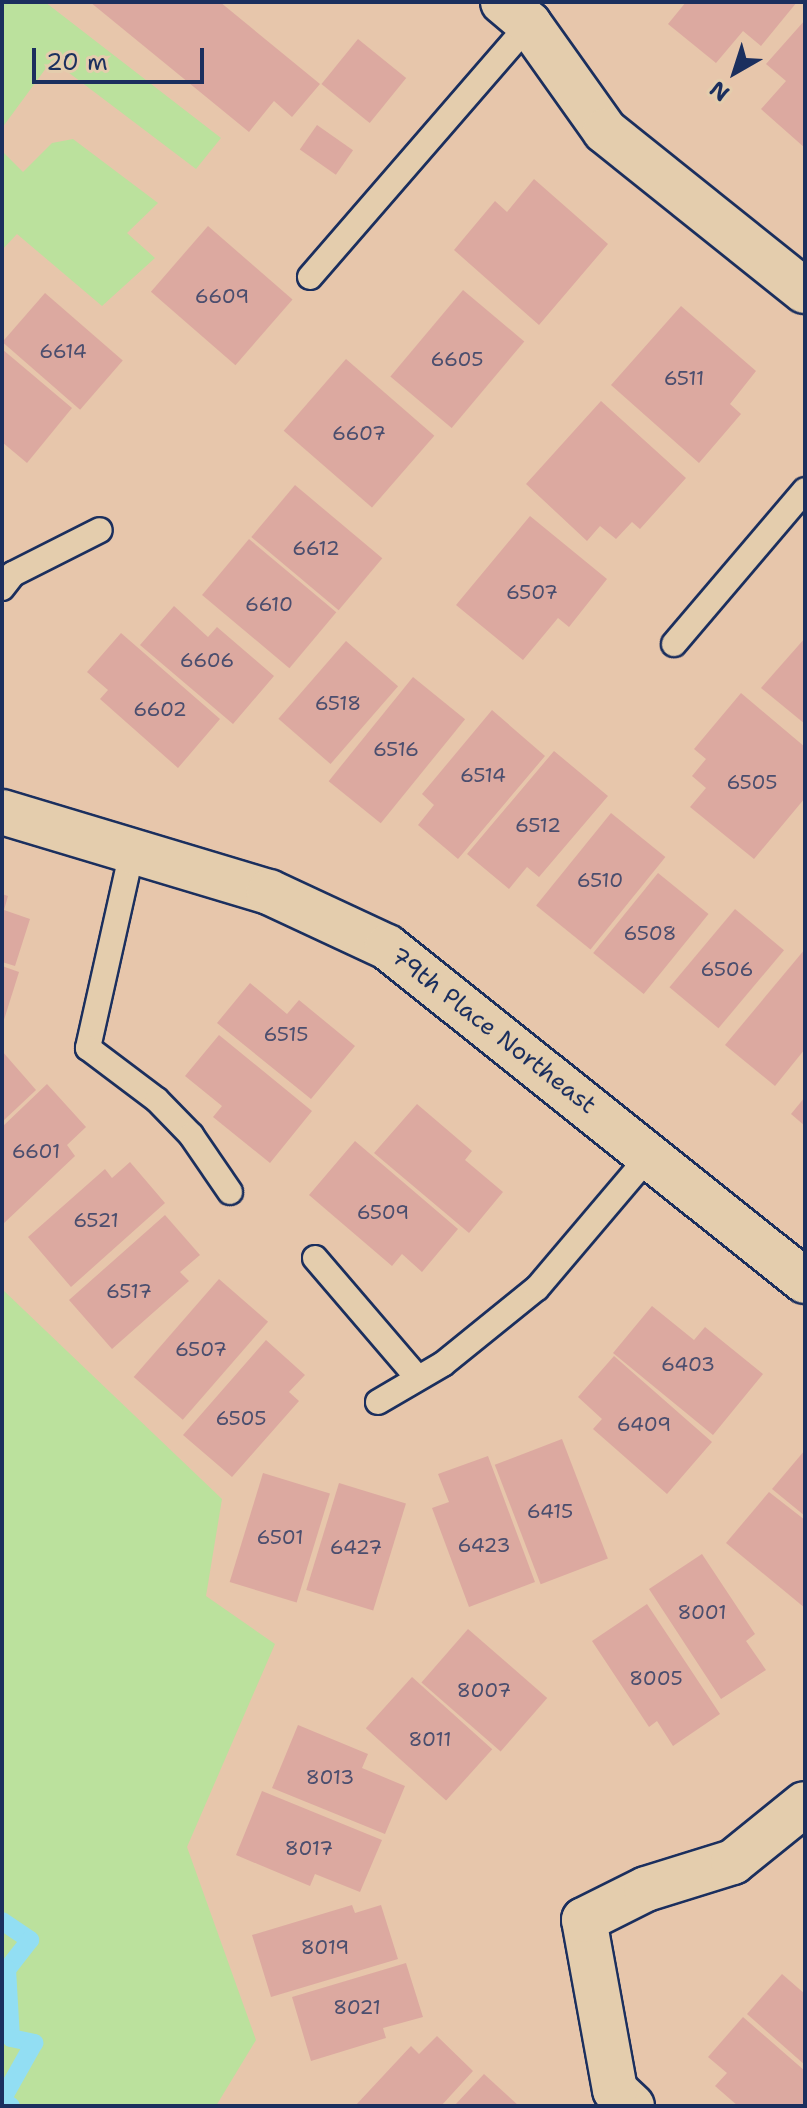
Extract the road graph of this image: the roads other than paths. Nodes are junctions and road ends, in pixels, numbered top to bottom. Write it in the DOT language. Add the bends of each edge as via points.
graph roads {
  1 [pos="516,13"];
  2 [pos="310,277"];
  3 [pos="805,291"];
  4 [pos="805,490"];
  5 [pos="100,530"];
  6 [pos="2,588"];
  7 [pos="674,644"];
  8 [pos="2,812"];
  9 [pos="132,851"];
  10 [pos="649,1156"];
  11 [pos="230,1192"];
  12 [pos="315,1258"];
  13 [pos="805,1281"];
  14 [pos="418,1378"];
  15 [pos="378,1402"];
  16 [pos="805,1804"];
  17 [pos="632,2106"];
  1 -- 2 [label="lane"];
  1 -- 3 [label="street" via="605,131"];
  4 -- 7 [label="lane"];
  5 -- 6 [label="lane" via="13,574"];
  8 -- 9 [label="street, 79th Place Northeast"];
  9 -- 10 [label="street, 79th Place Northeast" via="269,892 387,947"];
  9 -- 11 [label="lane" via="88,1048 157,1100 191,1135"];
  10 -- 13 [label="street, 79th Place Northeast"];
  10 -- 14 [label="lane" via="537,1288"];
  12 -- 14 [label="lane"];
  14 -- 15 [label="lane"];
  16 -- 17 [label="street" via="733,1862 646,1889 584,1920 615,2090"];
}
